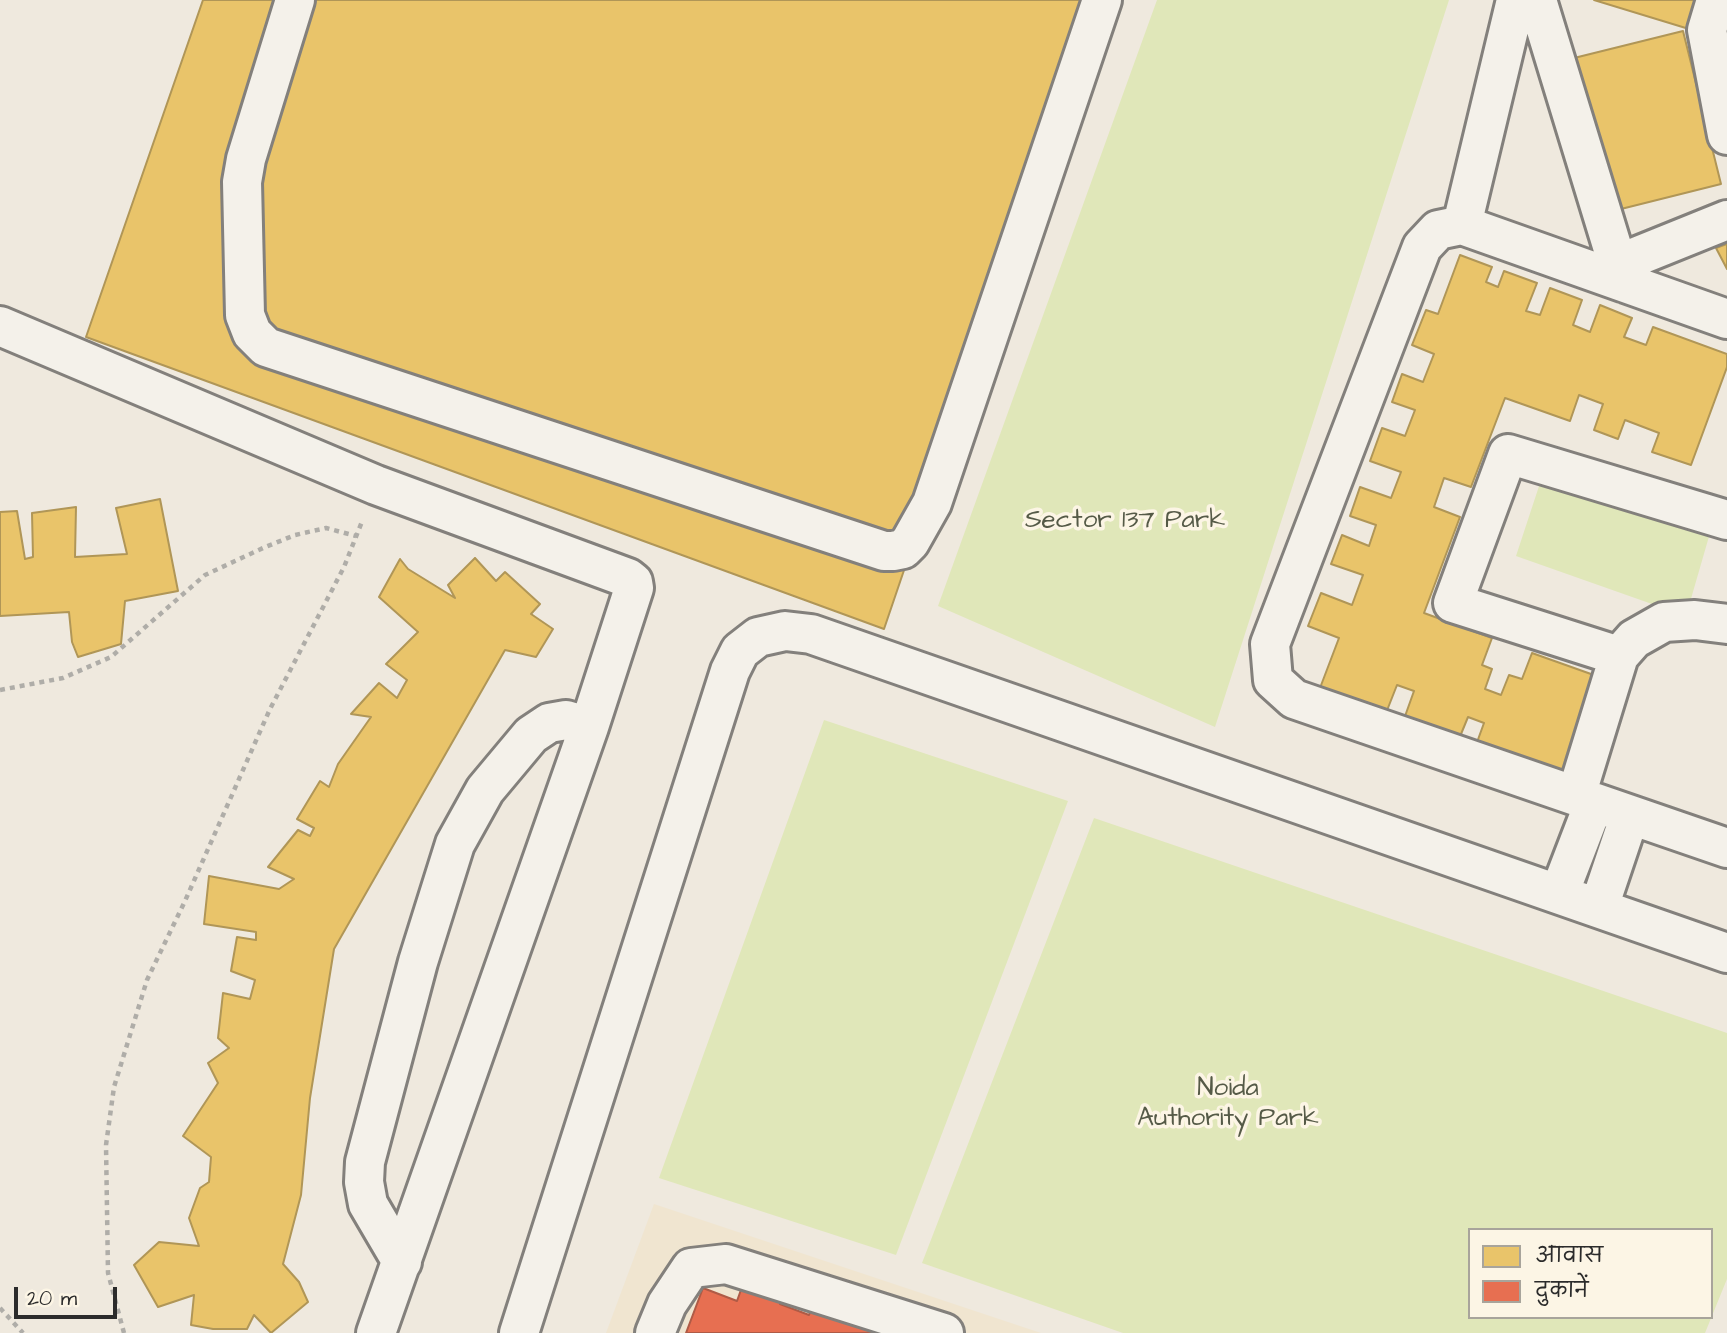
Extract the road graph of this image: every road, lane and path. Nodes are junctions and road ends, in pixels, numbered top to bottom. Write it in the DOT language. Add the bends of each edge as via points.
graph roads {
  1 [pos="295,0"];
  2 [pos="1102,0"];
  3 [pos="1516,0"];
  4 [pos="1537,0"];
  5 [pos="1716,0"];
  6 [pos="1727,135"];
  7 [pos="1727,220"];
  8 [pos="1462,225"];
  9 [pos="1621,273"];
  10 [pos="1727,319"];
  11 [pos="0,326"];
  12 [pos="376,485"];
  13 [pos="1727,520"];
  14 [pos="356,536"];
  15 [pos="1727,624"];
  16 [pos="1619,656"];
  17 [pos="0,690"];
  18 [pos="589,727"];
  19 [pos="1585,799"];
  20 [pos="1630,815"];
  21 [pos="1727,848"];
  22 [pos="1559,894"];
  23 [pos="1598,907"];
  24 [pos="1727,953"];
  25 [pos="402,1262"];
  26 [pos="0,1308"];
  27 [pos="23,1333"];
  28 [pos="124,1333"];
  29 [pos="376,1333"];
  30 [pos="519,1333"];
  31 [pos="655,1333"];
  32 [pos="944,1333"];
  1 -- 2 [label="street" via="242,182 245,315 252,333 266,347 893,551 910,542 932,502"];
  3 -- 8 [label="street"];
  4 -- 9 [label="street"];
  5 -- 6 [label="street" via="1706,30"];
  7 -- 9 [label="street"];
  8 -- 9 [label="street"];
  8 -- 19 [label="street" via="1438,230 1422,247 1270,644 1273,680 1294,699"];
  9 -- 10 [label="street"];
  11 -- 12 [label="street"];
  12 -- 14 [label="path"];
  12 -- 18 [label="street" via="633,582"];
  13 -- 16 [label="street" via="1508,454 1453,603"];
  14 -- 17 [label="path" via="326,528 263,548 205,575 111,657 63,678"];
  14 -- 28 [label="path" via="270,709 147,980 114,1087 106,1145 108,1273"];
  15 -- 16 [label="street" via="1664,622 1634,639"];
  16 -- 19 [label="street"];
  18 -- 25 [label="street"];
  18 -- 25 [label="street" via="566,720 549,723 531,735 485,790 455,844 365,1162 368,1204"];
  19 -- 20 [label="street"];
  19 -- 22 [label="street"];
  20 -- 21 [label="street"];
  20 -- 23 [label="street"];
  22 -- 23 [label="street"];
  22 -- 30 [label="street" via="811,634 785,631 758,637 740,652 730,671"];
  23 -- 24 [label="street"];
  25 -- 29 [label="street"];
  26 -- 27 [label="path"];
  31 -- 32 [label="street" via="667,1304 691,1268 726,1264"];
}
